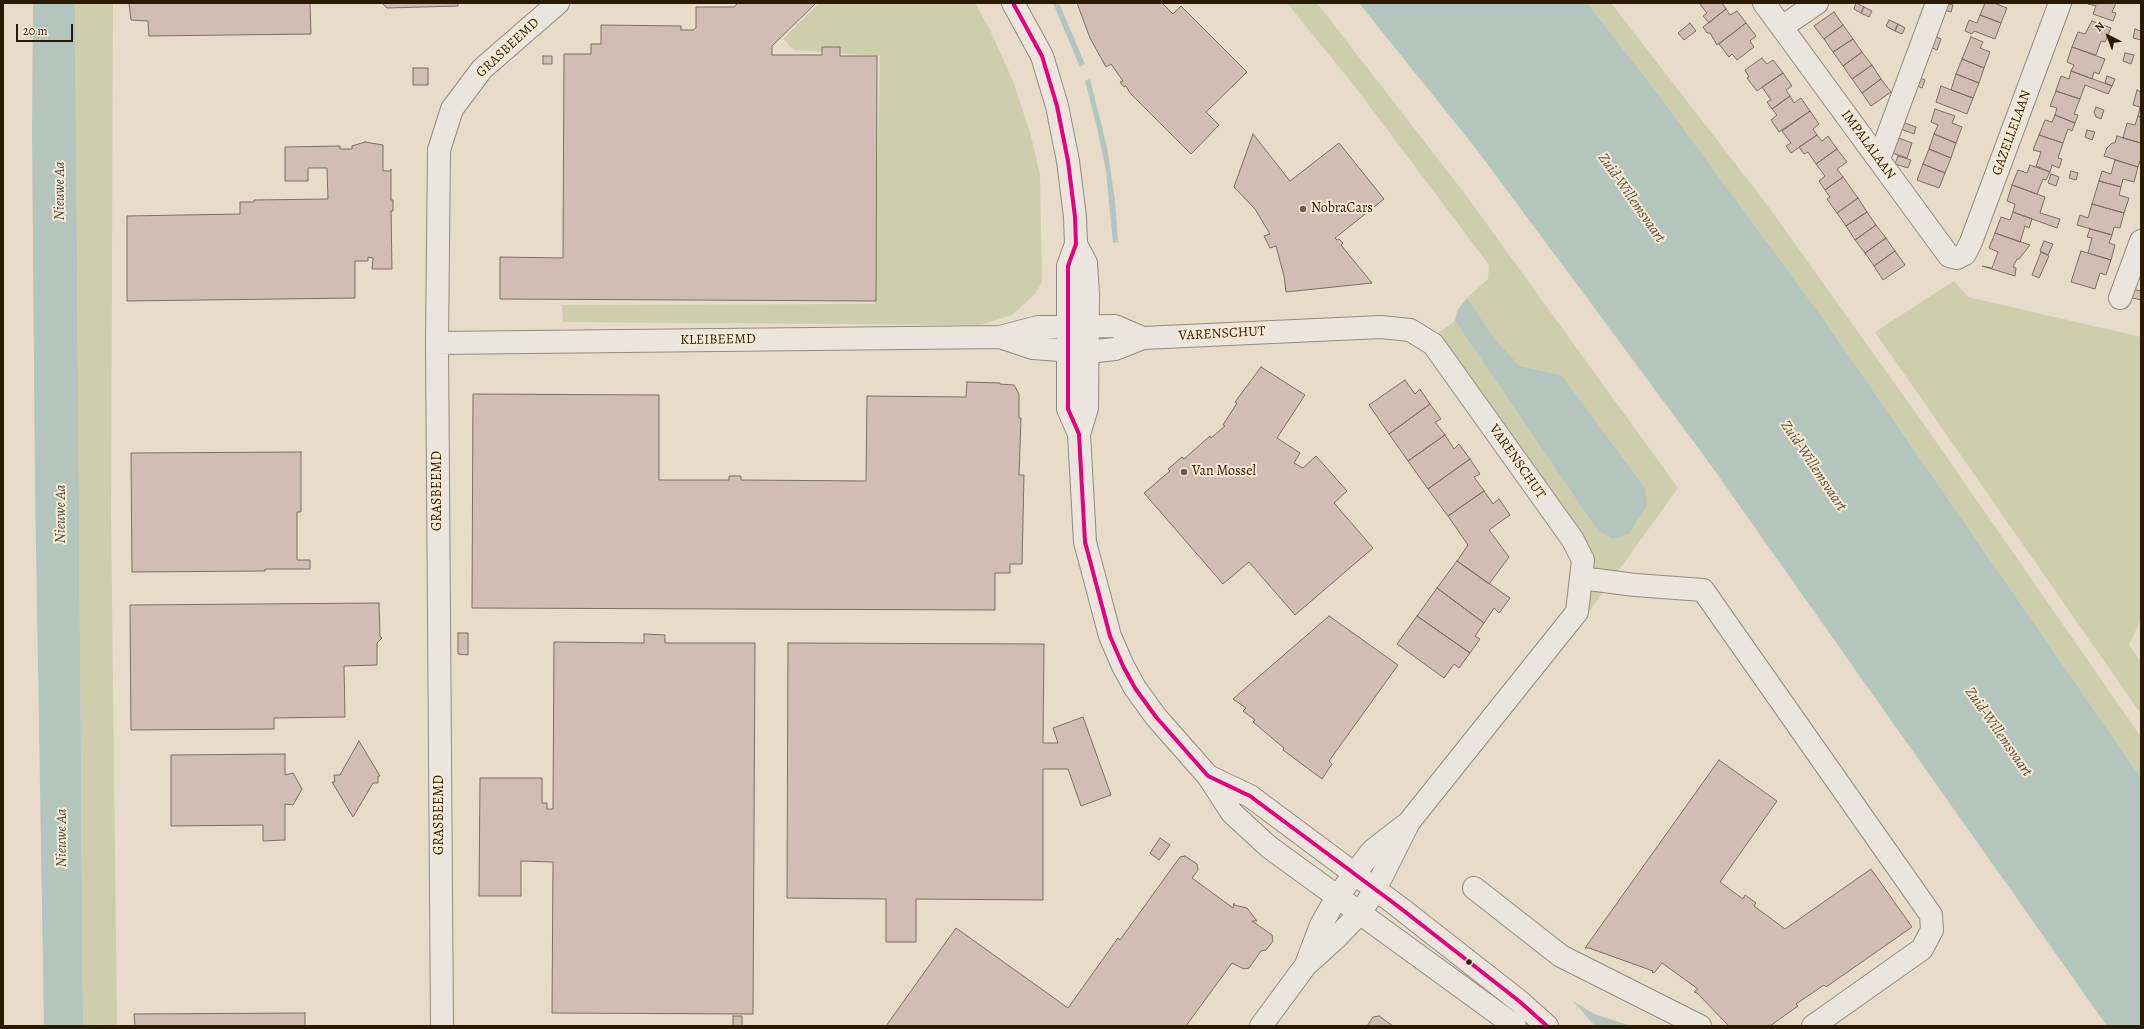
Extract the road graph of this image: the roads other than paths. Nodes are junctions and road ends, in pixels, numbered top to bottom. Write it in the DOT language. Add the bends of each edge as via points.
graph roads {
  1 [pos="558,3"];
  2 [pos="1013,3"];
  3 [pos="1764,3"];
  4 [pos="1817,3"];
  5 [pos="1937,3"];
  6 [pos="2060,3"];
  7 [pos="1782,27"];
  8 [pos="1879,159"];
  9 [pos="2141,241"];
  10 [pos="1957,258"];
  11 [pos="2120,298"];
  12 [pos="1078,328"];
  13 [pos="1000,337"];
  14 [pos="1143,338"];
  15 [pos="437,342"];
  16 [pos="1078,352"];
  17 [pos="1581,578"];
  18 [pos="1208,776"];
  19 [pos="1409,822"];
  20 [pos="1354,874"];
  21 [pos="1474,888"];
  22 [pos="1375,890"];
  23 [pos="1337,897"];
  24 [pos="1360,913"];
  25 [pos="1306,965"];
  26 [pos="442,1026"];
  27 [pos="1261,1026"];
  28 [pos="1515,1026"];
  29 [pos="1547,1026"];
  30 [pos="1700,1026"];
  31 [pos="1813,1026"];
  1 -- 15 [label="street, GRASBEEMD" via="482,69 452,109 438,150"];
  2 -- 12 [label="street" via="1042,56 1057,106 1074,209 1076,244 1068,266"];
  3 -- 7 [label="street, IMPALALAAN"];
  4 -- 7 [label="street"];
  5 -- 8 [label="street"];
  6 -- 10 [label="street, GAZELLELAAN" via="1971,242 1965,254"];
  7 -- 8 [label="street, IMPALALAAN"];
  8 -- 10 [label="street, IMPALALAAN" via="1949,256"];
  9 -- 11 [label="street"];
  12 -- 13 [label="street, KLEIBEEMD" via="1033,327"];
  12 -- 14 [label="street, VARENSCHUT" via="1115,326"];
  12 -- 16 [label="street"];
  13 -- 15 [label="street, KLEIBEEMD"];
  13 -- 16 [label="street, KLEIBEEMD" via="1033,348"];
  14 -- 16 [label="street, VARENSCHUT" via="1115,349"];
  14 -- 17 [label="street, VARENSCHUT" via="1381,327 1410,330 1433,344 1573,540 1583,560"];
  15 -- 26 [label="street, GRASBEEMD"];
  16 -- 18 [label="street" via="1087,408 1079,434 1085,542 1110,636 1135,688 1156,717"];
  17 -- 19 [label="street, VARENSCHUT" via="1577,612"];
  17 -- 31 [label="street" via="1703,590 1931,915 1932,930 1922,949"];
  18 -- 20 [label="street" via="1250,796"];
  18 -- 23 [label="street" via="1232,813 1269,847"];
  19 -- 20 [label="street, VARENSCHUT" via="1372,851"];
  19 -- 22 [label="street, VARENSCHUT"];
  20 -- 22 [label="street"];
  20 -- 23 [label="street, VARENSCHUT"];
  21 -- 30 [label="street" via="1561,956"];
  22 -- 24 [label="street, VARENSCHUT"];
  22 -- 29 [label="street" via="1519,1001"];
  23 -- 24 [label="street"];
  23 -- 25 [label="street, VARENSCHUT" via="1321,925"];
  24 -- 25 [label="street, VARENSCHUT"];
  24 -- 28 [label="street"];
  25 -- 27 [label="street"];
}
